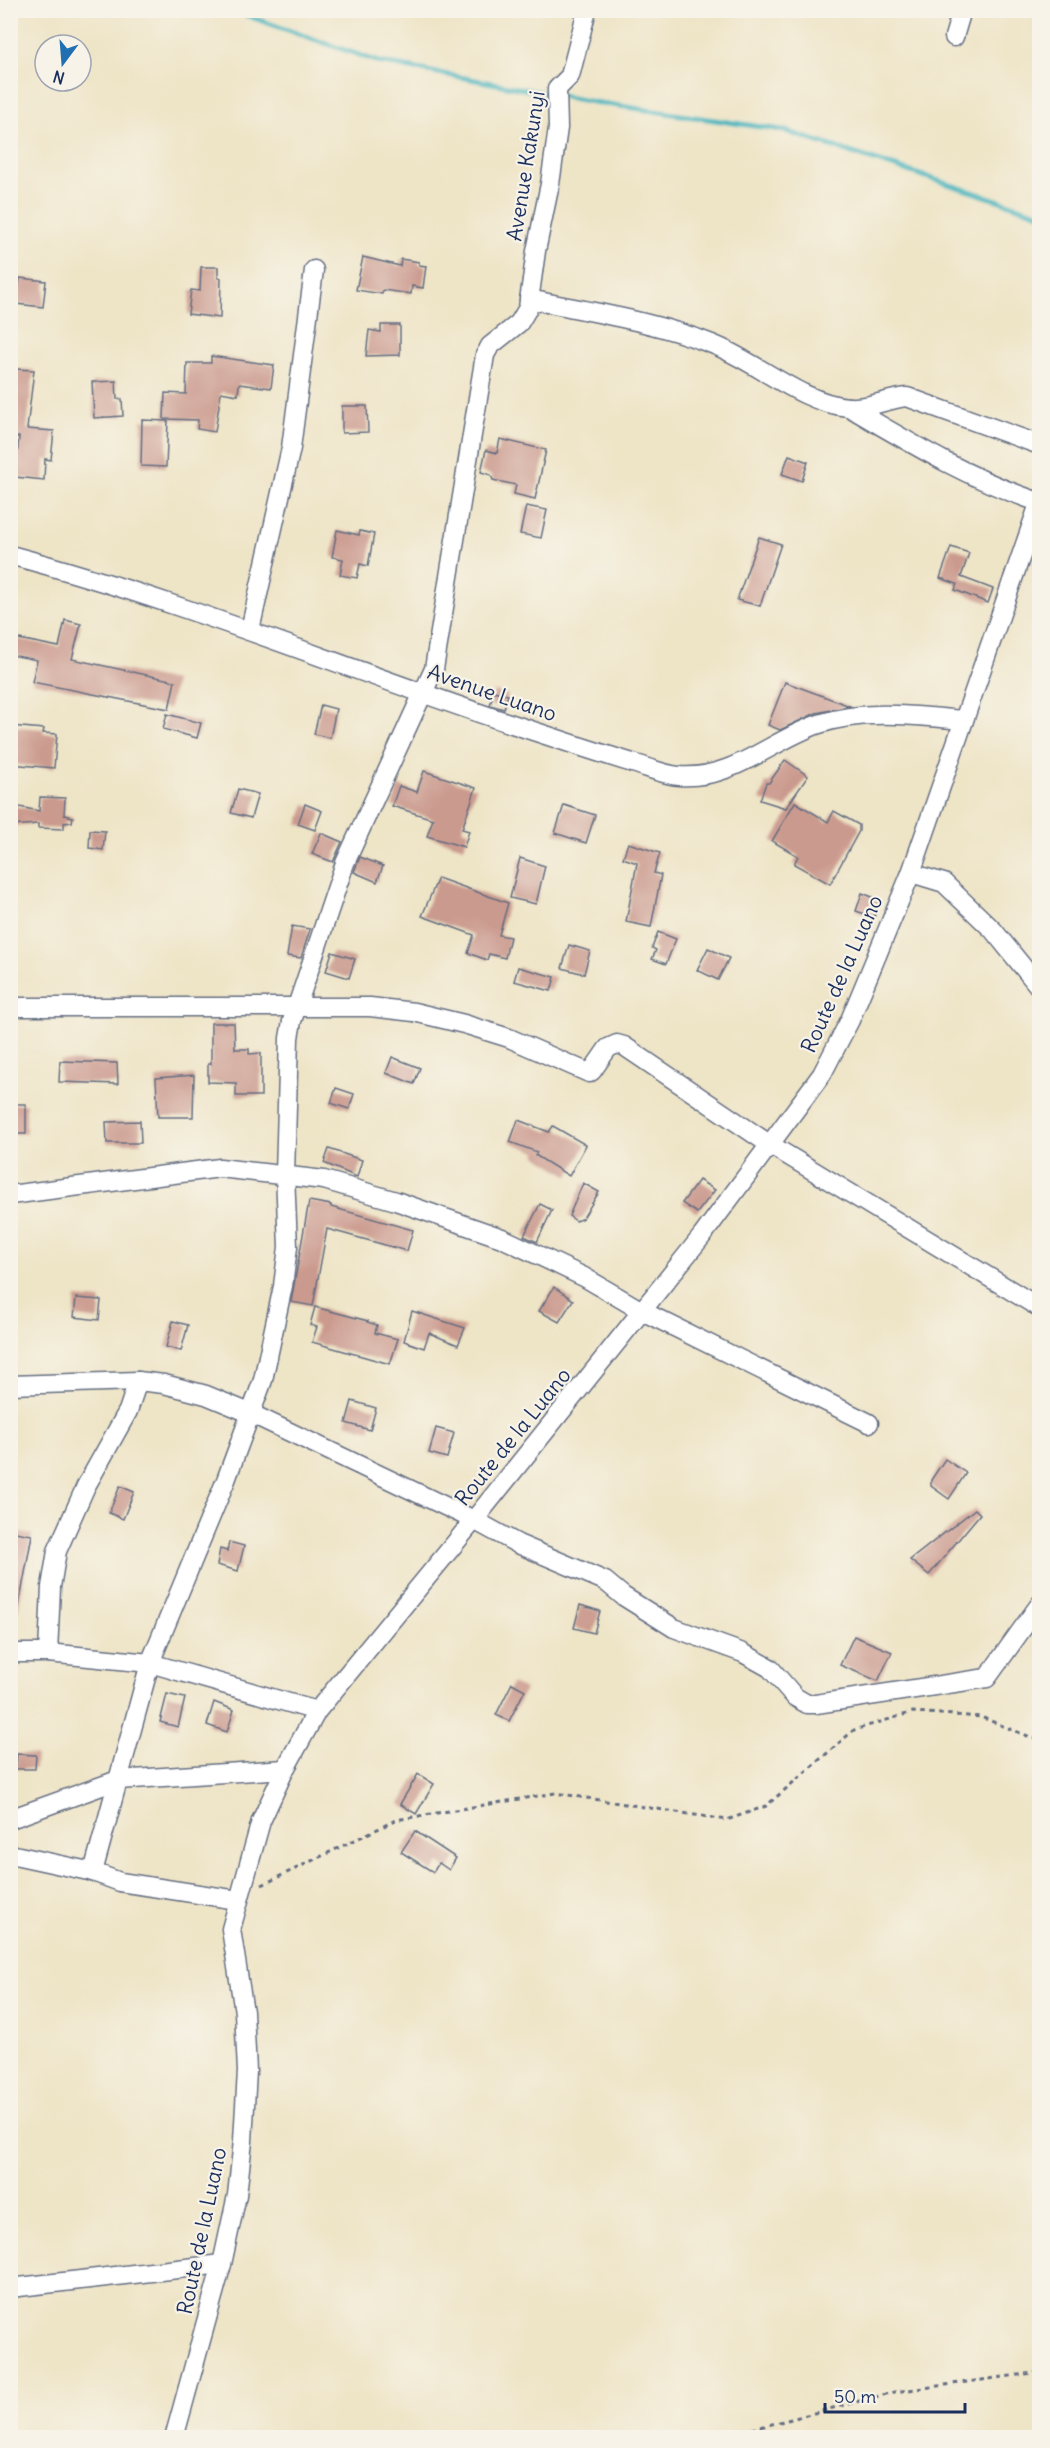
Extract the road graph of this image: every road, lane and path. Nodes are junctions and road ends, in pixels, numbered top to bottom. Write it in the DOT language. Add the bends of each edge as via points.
graph roads {
  1 [pos="587,10"];
  2 [pos="962,10"];
  3 [pos="954,38"];
  4 [pos="314,270"];
  5 [pos="529,298"];
  6 [pos="849,407"];
  7 [pos="1040,445"];
  8 [pos="1039,502"];
  9 [pos="10,555"];
  10 [pos="250,630"];
  11 [pos="422,694"];
  12 [pos="964,720"];
  13 [pos="911,873"];
  14 [pos="1040,988"];
  15 [pos="296,1005"];
  16 [pos="10,1007"];
  17 [pos="769,1144"];
  18 [pos="285,1174"];
  19 [pos="10,1195"];
  20 [pos="1040,1308"];
  21 [pos="642,1311"];
  22 [pos="138,1381"];
  23 [pos="10,1385"];
  24 [pos="252,1414"];
  25 [pos="869,1423"];
  26 [pos="474,1520"];
  27 [pos="1040,1604"];
  28 [pos="10,1653"];
  29 [pos="48,1653"];
  30 [pos="150,1663"];
  31 [pos="317,1711"];
  32 [pos="1040,1741"];
  33 [pos="285,1769"];
  34 [pos="118,1780"];
  35 [pos="10,1819"];
  36 [pos="10,1854"];
  37 [pos="93,1872"];
  38 [pos="238,1900"];
  39 [pos="222,2264"];
  40 [pos="10,2288"];
  41 [pos="1040,2372"];
  42 [pos="174,2438"];
  43 [pos="699,2438"];
  1 -- 5 [label="street, Avenue Kakunyi" via="570,76 557,89 558,128"];
  2 -- 3 [label="street"];
  4 -- 10 [label="street" via="291,448"];
  5 -- 6 [label="street" via="645,324 712,344 809,395"];
  5 -- 11 [label="street, Avenue Kakunyi" via="526,314 485,355 438,655"];
  6 -- 7 [label="street" via="890,399 923,401"];
  6 -- 8 [label="street" via="968,474"];
  8 -- 12 [label="street, Route de la Luano"];
  9 -- 10 [label="street, Avenue Luano" via="87,575"];
  10 -- 11 [label="street, Avenue Luano"];
  11 -- 12 [label="street, Avenue Luano" via="677,776 721,772 798,733 843,719 904,716"];
  11 -- 15 [label="street, Avenue Kakunyi" via="345,863"];
  12 -- 13 [label="street, Route de la Luano"];
  13 -- 14 [label="street" via="944,883 993,930"];
  13 -- 17 [label="street, Route de la Luano" via="836,1049"];
  15 -- 16 [label="street"];
  15 -- 17 [label="street" via="414,1012 509,1038 585,1073 592,1071 608,1048 624,1046"];
  15 -- 18 [label="street, Avenue Kakunyi" via="289,1038"];
  17 -- 20 [label="street"];
  17 -- 21 [label="street, Route de la Luano"];
  18 -- 19 [label="street" via="220,1168"];
  18 -- 21 [label="street" via="324,1180 396,1201 502,1238 584,1277"];
  18 -- 24 [label="street, Avenue Kakunyi" via="288,1247 284,1287"];
  21 -- 25 [label="street"];
  21 -- 26 [label="street, Route de la Luano"];
  22 -- 23 [label="street"];
  22 -- 24 [label="street" via="206,1395"];
  22 -- 29 [label="street" via="128,1411 57,1551"];
  24 -- 26 [label="street"];
  24 -- 30 [label="street, Avenue Kakunyi"];
  26 -- 27 [label="street" via="605,1581 674,1628 743,1653 770,1668 795,1697 807,1704 987,1678"];
  26 -- 31 [label="street, Route de la Luano"];
  28 -- 29 [label="street"];
  29 -- 30 [label="street"];
  30 -- 31 [label="street"];
  30 -- 34 [label="street, Avenue Kakunyi"];
  31 -- 33 [label="street, Route de la Luano"];
  32 -- 38 [label="path" via="981,1717 913,1712 854,1730 766,1806 727,1820 555,1793 396,1820"];
  33 -- 34 [label="street"];
  33 -- 38 [label="street, Route de la Luano" via="261,1821"];
  34 -- 35 [label="street"];
  34 -- 37 [label="street, Avenue Kakunyi"];
  36 -- 37 [label="street"];
  37 -- 38 [label="street" via="120,1882"];
  38 -- 39 [label="street, Route de la Luano" via="231,1929 244,2012 247,2071 238,2184"];
  39 -- 40 [label="street"];
  39 -- 42 [label="street, Route de la Luano"];
  41 -- 43 [label="path" via="894,2392 730,2435"];
}
